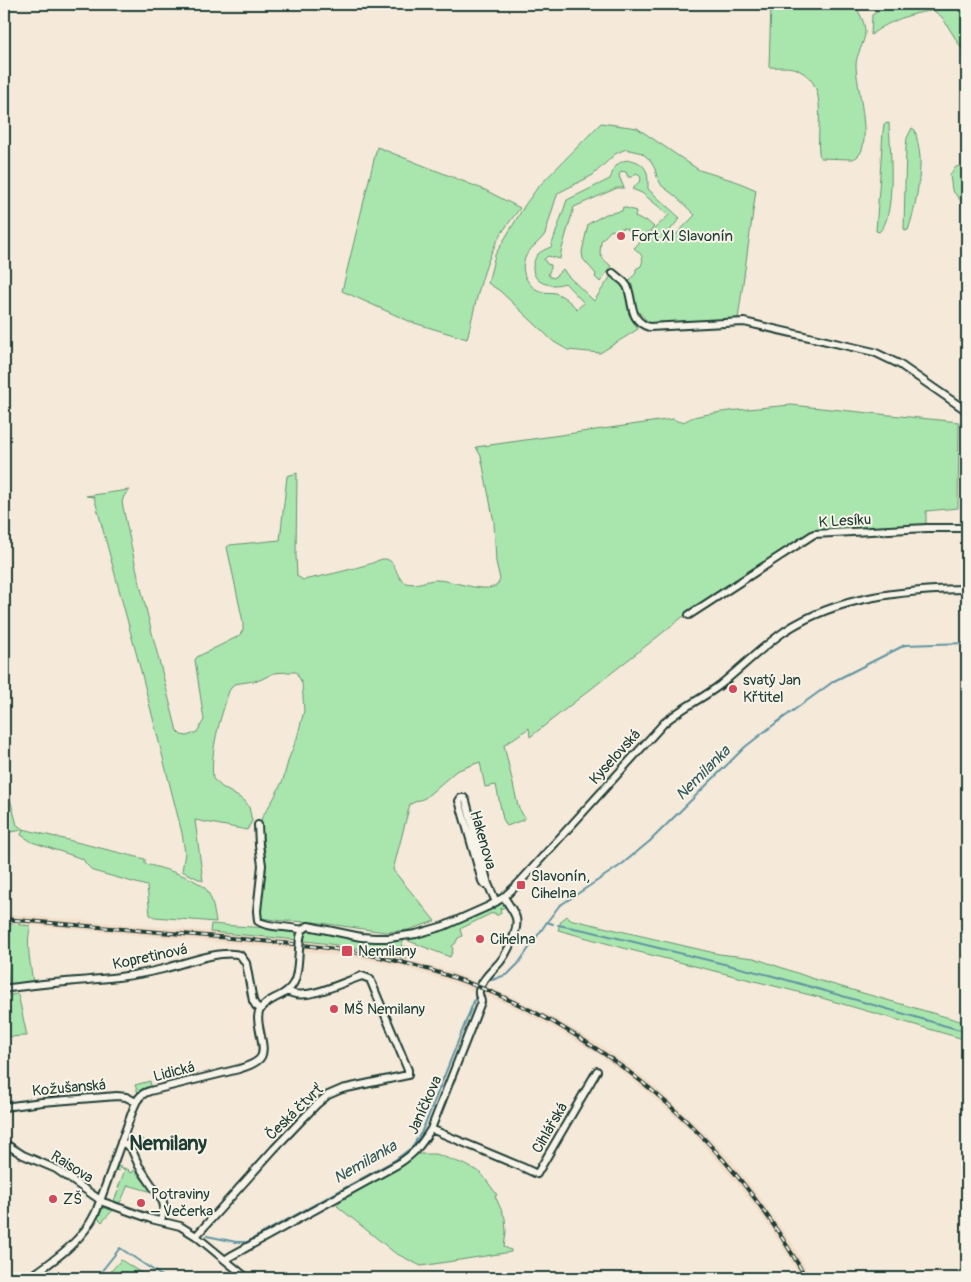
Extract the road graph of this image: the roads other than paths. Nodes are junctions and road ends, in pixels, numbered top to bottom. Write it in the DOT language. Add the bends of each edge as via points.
graph roads {
  1 [pos="613,273"];
  2 [pos="967,411"];
  3 [pos="967,528"];
  4 [pos="967,589"];
  5 [pos="689,615"];
  6 [pos="258,825"];
  7 [pos="488,884"];
  8 [pos="504,897"];
  9 [pos="496,902"];
  10 [pos="302,930"];
  11 [pos="4,989"];
  12 [pos="288,991"];
  13 [pos="261,1009"];
  14 [pos="597,1071"];
  15 [pos="136,1102"];
  16 [pos="4,1107"];
  17 [pos="431,1129"];
  18 [pos="121,1142"];
  19 [pos="4,1143"];
  20 [pos="100,1200"];
  21 [pos="161,1221"];
  22 [pos="196,1236"];
  23 [pos="225,1260"];
  24 [pos="29,1278"];
  25 [pos="246,1278"];
  1 -- 2 [label="street" via="627,286 641,324 649,327 744,322 874,352 899,364"];
  3 -- 5 [label="street, K Lesíku" via="814,534"];
  4 -- 8 [label="street, Kyselovská" via="920,591 846,603 784,632 717,687 664,722"];
  6 -- 10 [label="street, Kyselovská" via="262,865 258,921"];
  7 -- 7 [label="street, Hakenova" via="482,882 459,801 462,798 466,800"];
  7 -- 9 [label="street"];
  8 -- 9 [label="street, Kyselovská"];
  8 -- 17 [label="street, Janíčkova" via="516,917 516,930 505,955 478,993 481,1002"];
  9 -- 10 [label="street, Kyselovská" via="416,934 377,938 312,926"];
  10 -- 12 [label="street, bridge" via="297,977"];
  11 -- 13 [label="street, Kopretinová" via="112,978 235,953 245,960 253,1001"];
  12 -- 13 [label="street"];
  12 -- 22 [label="street, Česká čtvrť" via="312,994 362,976 370,979 408,1075 328,1095 278,1144"];
  13 -- 15 [label="street, Lidická" via="258,1018 264,1052 258,1061 239,1069 147,1092"];
  14 -- 17 [label="street, Cihlářská" via="537,1174"];
  15 -- 16 [label="street, Kožušanská" via="117,1096"];
  15 -- 18 [label="street"];
  17 -- 23 [label="street, Janíčkova" via="416,1152 398,1164"];
  18 -- 20 [label="street"];
  18 -- 21 [label="street" via="130,1148 163,1202"];
  19 -- 20 [label="street, Raisova" via="22,1155 56,1169"];
  20 -- 21 [label="street, Raisova"];
  20 -- 24 [label="street" via="94,1218 83,1234"];
  21 -- 22 [label="street, Raisova" via="180,1226"];
  22 -- 23 [label="street, Raisova"];
  23 -- 25 [label="street, Raisova"];
}
